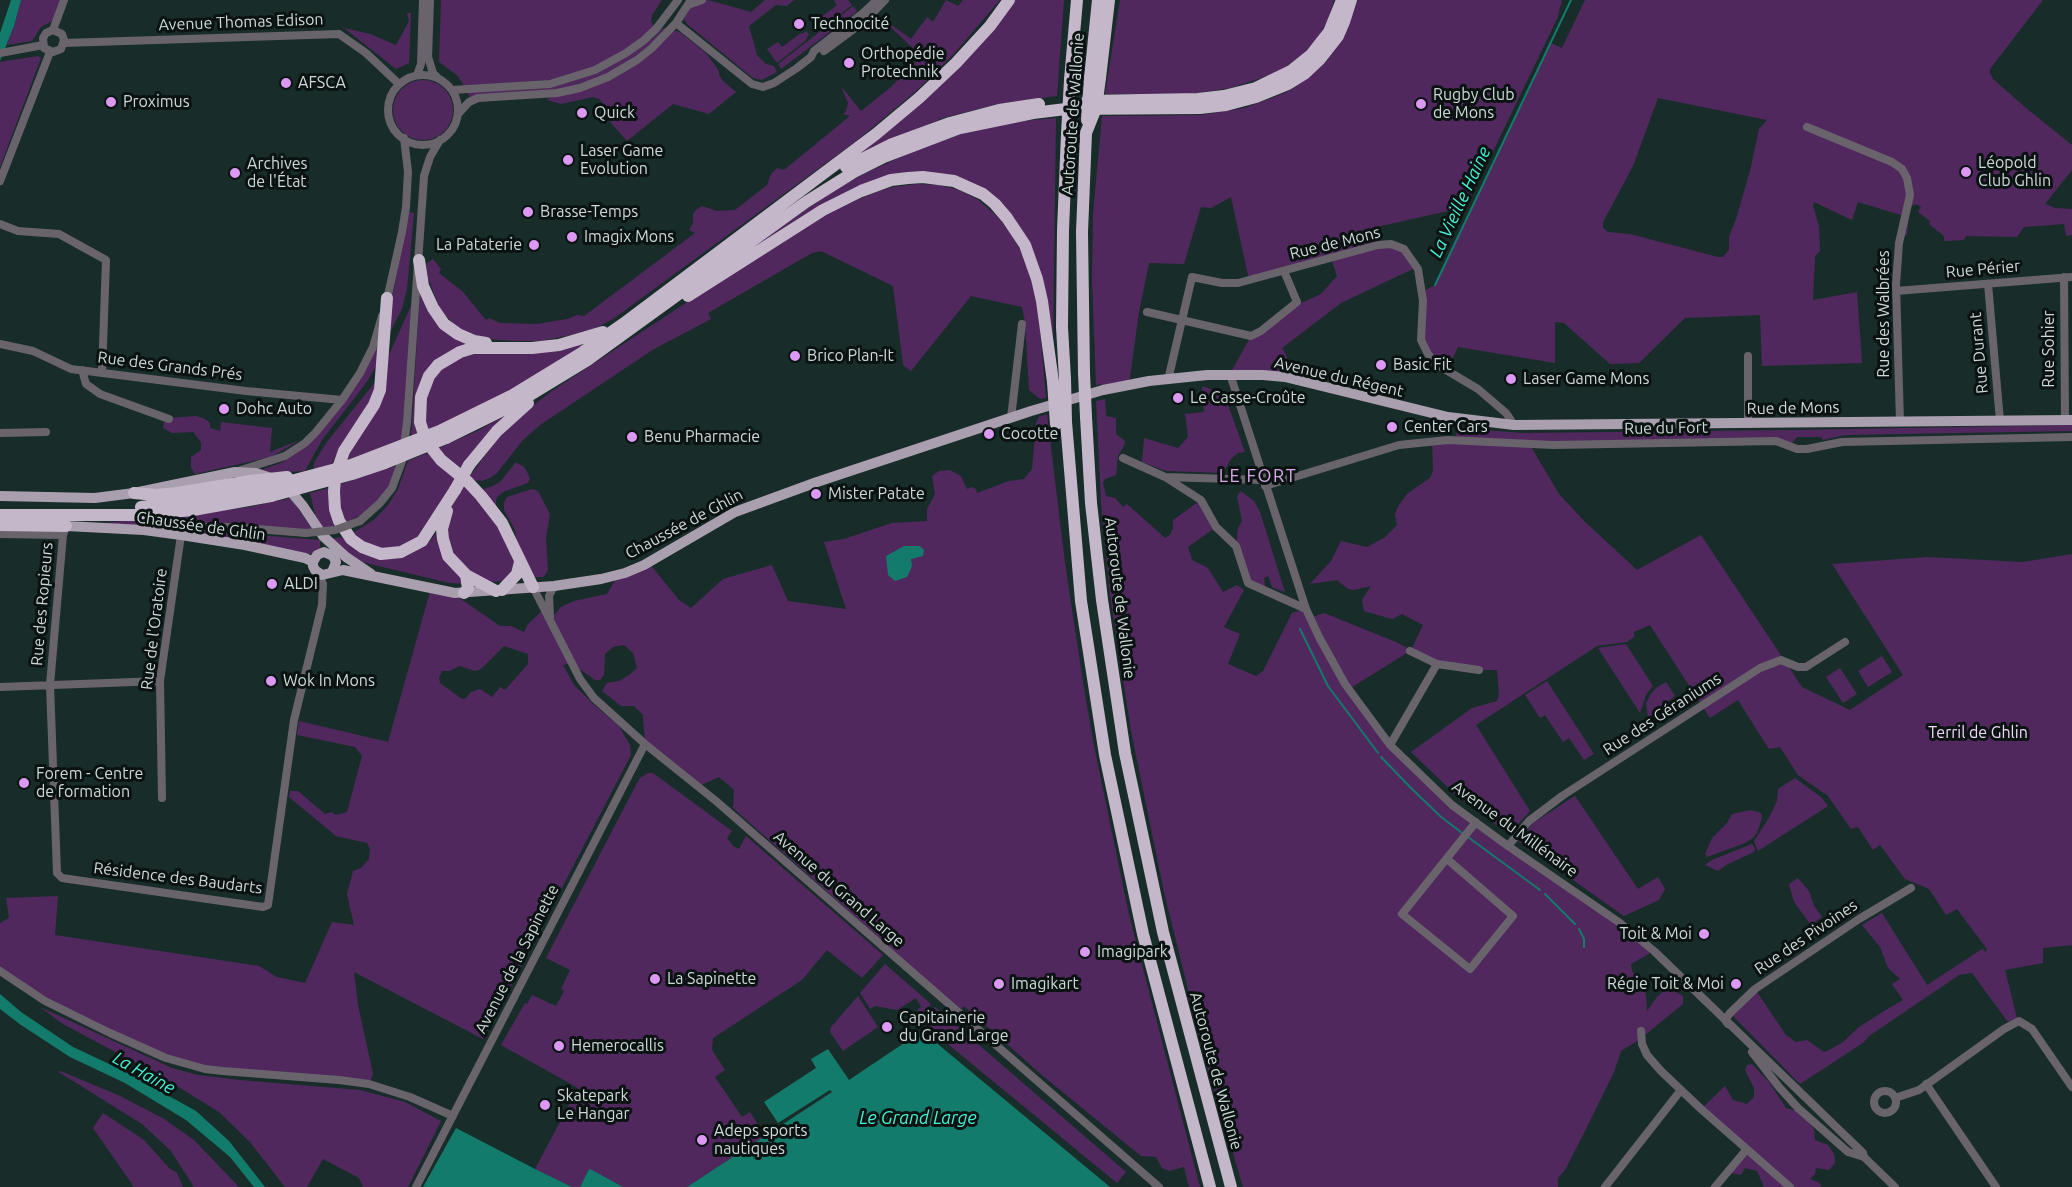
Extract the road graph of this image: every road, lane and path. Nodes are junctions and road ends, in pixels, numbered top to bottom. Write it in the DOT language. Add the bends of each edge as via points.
graph roads {
  1 [pos="66,0"];
  2 [pos="423,0"];
  3 [pos="430,0"];
  4 [pos="678,0"];
  5 [pos="702,0"];
  6 [pos="877,0"];
  7 [pos="885,0"];
  8 [pos="1009,0"];
  9 [pos="1077,0"];
  10 [pos="1098,0"];
  11 [pos="1109,0"];
  12 [pos="1116,0"];
  13 [pos="1342,0"];
  14 [pos="1351,0"];
  15 [pos="689,2"];
  16 [pos="676,23"];
  17 [pos="660,25"];
  18 [pos="56,31"];
  19 [pos="1104,37"];
  20 [pos="64,43"];
  21 [pos="46,48"];
  22 [pos="0,53"];
  23 [pos="811,57"];
  24 [pos="417,75"];
  25 [pos="1095,78"];
  26 [pos="440,79"];
  27 [pos="399,84"];
  28 [pos="452,90"];
  29 [pos="458,114"];
  30 [pos="1807,128"];
  31 [pos="404,138"];
  32 [pos="440,140"];
  33 [pos="0,181"];
  34 [pos="777,208"];
  35 [pos="0,224"];
  36 [pos="419,260"];
  37 [pos="1284,271"];
  38 [pos="2068,277"];
  39 [pos="1988,284"];
  40 [pos="1896,291"];
  41 [pos="387,298"];
  42 [pos="1147,312"];
  43 [pos="651,315"];
  44 [pos="1181,320"];
  45 [pos="623,324"];
  46 [pos="1022,324"];
  47 [pos="0,344"];
  48 [pos="504,347"];
  49 [pos="1748,356"];
  50 [pos="82,370"];
  51 [pos="102,373"];
  52 [pos="1230,374"];
  53 [pos="1059,380"];
  54 [pos="1168,380"];
  55 [pos="544,387"];
  56 [pos="342,400"];
  57 [pos="1448,417"];
  58 [pos="1011,418"];
  59 [pos="169,419"];
  60 [pos="2068,420"];
  61 [pos="2000,421"];
  62 [pos="1900,422"];
  63 [pos="1748,424"];
  64 [pos="1514,425"];
  65 [pos="46,432"];
  66 [pos="0,433"];
  67 [pos="444,434"];
  68 [pos="2072,437"];
  69 [pos="1123,458"];
  70 [pos="235,472"];
  71 [pos="1165,477"];
  72 [pos="303,479"];
  73 [pos="1264,483"];
  74 [pos="455,490"];
  75 [pos="134,493"];
  76 [pos="266,493"];
  77 [pos="0,496"];
  78 [pos="0,515"];
  79 [pos="0,525"];
  80 [pos="144,530"];
  81 [pos="65,531"];
  82 [pos="0,534"];
  83 [pos="181,535"];
  84 [pos="323,536"];
  85 [pos="331,554"];
  86 [pos="313,562"];
  87 [pos="520,562"];
  88 [pos="466,575"];
  89 [pos="325,576"];
  90 [pos="373,576"];
  91 [pos="554,586"];
  92 [pos="533,587"];
  93 [pos="499,590"];
  94 [pos="464,593"];
  95 [pos="1306,609"];
  96 [pos="550,620"];
  97 [pos="1845,642"];
  98 [pos="1410,651"];
  99 [pos="1437,664"];
  100 [pos="1479,670"];
  101 [pos="160,681"];
  102 [pos="50,685"];
  103 [pos="0,687"];
  104 [pos="645,744"];
  105 [pos="1390,745"];
  106 [pos="162,798"];
  107 [pos="1476,822"];
  108 [pos="1508,846"];
  109 [pos="1447,859"];
  110 [pos="1911,888"];
  111 [pos="0,971"];
  112 [pos="1725,1020"];
  113 [pos="1641,1031"];
  114 [pos="1926,1084"];
  115 [pos="2072,1087"];
  116 [pos="1681,1090"];
  117 [pos="1895,1098"];
  118 [pos="453,1116"];
  119 [pos="1746,1150"];
  120 [pos="416,1187"];
  121 [pos="1159,1187"];
  122 [pos="1210,1187"];
  123 [pos="1231,1187"];
  124 [pos="1605,1187"];
  125 [pos="1715,1187"];
  126 [pos="1790,1187"];
  127 [pos="1895,1187"];
  128 [pos="1996,1187"];
  1 -- 18 [label="street"];
  2 -- 24 [label="street" via="421,64"];
  3 -- 26 [label="street" via="428,57 433,73"];
  4 -- 17 [label="street"];
  5 -- 15 [label="street"];
  6 -- 23 [label="street"];
  7 -- 23 [label="street" via="866,20"];
  8 -- 34 [label="highway" via="971,47 919,98"];
  9 -- 53 [label="highway, Autoroute de Wallonie, bridge" via="1067,134"];
  10 -- 25 [label="highway, Autoroute de Wallonie"];
  11 -- 19 [label="highway"];
  12 -- 19 [label="highway"];
  13 -- 34 [label="highway" via="1329,32 1311,55 1291,71 1256,88 1198,99 1064,101 974,116 891,145"];
  14 -- 43 [label="highway" via="1338,36 1320,59 1304,74 1271,92 1242,102 1200,108 1033,113 936,136 884,157 832,185"];
  15 -- 16 [label="street"];
  16 -- 17 [label="street"];
  16 -- 23 [label="street" via="758,87 783,78"];
  16 -- 29 [label="street" via="652,48 608,77 557,93 478,98"];
  17 -- 28 [label="street" via="626,53 589,73 550,84"];
  18 -- 20 [label="street" via="64,37"];
  18 -- 21 [label="street" via="44,35"];
  19 -- 25 [label="highway"];
  20 -- 21 [label="street" via="59,51"];
  20 -- 27 [label="street, Avenue Thomas Edison" via="339,34"];
  21 -- 22 [label="street"];
  21 -- 33 [label="street"];
  24 -- 26 [label="street"];
  24 -- 27 [label="street"];
  25 -- 123 [label="highway, Autoroute de Wallonie, bridge" via="1086,133 1082,232 1086,417 1102,600 1125,753 1163,932"];
  26 -- 28 [label="street"];
  27 -- 31 [label="street" via="388,112 393,127"];
  28 -- 29 [label="street"];
  29 -- 32 [label="street" via="452,129"];
  30 -- 40 [label="street, Rue des Walbrées" via="1892,162 1905,174 1910,195 1899,243"];
  31 -- 32 [label="street" via="421,144"];
  31 -- 41 [label="street" via="408,172 406,207"];
  32 -- 36 [label="street" via="424,176"];
  34 -- 45 [label="highway"];
  35 -- 51 [label="street" via="18,231 59,234 106,260"];
  36 -- 48 [label="highway" via="423,286 444,324 474,341"];
  36 -- 80 [label="street, bridge" via="402,461 392,488 380,503 360,520 334,530"];
  37 -- 44 [label="street, Rue de Mons" via="1238,283 1192,278"];
  37 -- 44 [label="street" via="1297,302 1257,334 1251,336"];
  37 -- 64 [label="street, Rue de Mons" via="1378,245 1404,249 1421,278 1421,340 1428,354 1436,364 1478,389"];
  38 -- 39 [label="street, Rue Périer"];
  38 -- 60 [label="street, Rue Sohier"];
  39 -- 40 [label="street, Rue Périer"];
  39 -- 61 [label="street, Rue Durant"];
  40 -- 62 [label="street, Rue des Walbrées"];
  41 -- 56 [label="street" via="373,347"];
  41 -- 74 [label="highway" via="380,390 344,451 335,477 339,521 362,547 381,554 401,552 422,541"];
  42 -- 44 [label="street"];
  43 -- 53 [label="highway" via="861,191 908,177 939,178 983,194 1007,218 1025,245 1037,279"];
  43 -- 55 [label="highway"];
  44 -- 54 [label="street"];
  45 -- 48 [label="highway" via="559,345"];
  45 -- 67 [label="highway" via="540,380"];
  46 -- 58 [label="street"];
  47 -- 50 [label="street, Rue des Grands Prés" via="33,351 71,369"];
  48 -- 87 [label="highway" via="472,348 438,365 424,388 420,422 433,452 468,482 502,523"];
  49 -- 63 [label="street"];
  50 -- 51 [label="street, Rue des Grands Prés"];
  50 -- 59 [label="street" via="86,384 100,394"];
  51 -- 56 [label="street, Rue des Grands Prés"];
  52 -- 54 [label="main road, Avenue du Régent"];
  52 -- 57 [label="main road, Avenue du Régent" via="1285,377"];
  52 -- 73 [label="street, Avenue du Millénaire"];
  53 -- 122 [label="highway, Autoroute de Wallonie, bridge" via="1081,601 1105,755 1143,934"];
  54 -- 58 [label="main road, Avenue du Régent" via="1103,390"];
  55 -- 67 [label="highway" via="486,419"];
  55 -- 74 [label="highway, bridge" via="497,431 469,465"];
  56 -- 70 [label="street" via="296,449 273,461"];
  57 -- 64 [label="main road, Rue de Mons"];
  58 -- 91 [label="main road, Chaussée de Ghlin" via="747,507 625,573"];
  60 -- 61 [label="main road, Rue de Mons"];
  61 -- 62 [label="main road, Rue de Mons"];
  62 -- 63 [label="main road, Rue de Mons"];
  63 -- 64 [label="main road, Rue de Mons"];
  65 -- 66 [label="street"];
  67 -- 72 [label="highway, bridge"];
  67 -- 76 [label="highway, bridge" via="352,474"];
  68 -- 73 [label="street, Rue du Fort" via="1842,442 1807,449 1776,441 1553,445 1440,441 1399,445"];
  69 -- 71 [label="street, Rue du Fort"];
  70 -- 75 [label="main road"];
  70 -- 84 [label="main road" via="271,477 288,487"];
  71 -- 73 [label="street, Rue du Fort"];
  71 -- 95 [label="street" via="1201,500 1216,527 1236,546 1248,583"];
  72 -- 75 [label="highway, bridge" via="283,477 156,495"];
  72 -- 76 [label="highway, bridge"];
  73 -- 95 [label="street, Avenue du Millénaire"];
  74 -- 88 [label="highway" via="445,515 443,539 448,556"];
  75 -- 77 [label="main road" via="76,498"];
  76 -- 78 [label="highway" via="193,510 139,515"];
  79 -- 81 [label="highway"];
  80 -- 81 [label="main road, Chaussée de Ghlin"];
  80 -- 83 [label="main road, Chaussée de Ghlin"];
  81 -- 82 [label="street"];
  81 -- 102 [label="street, Rue des Ropieurs"];
  83 -- 86 [label="main road, Chaussée de Ghlin" via="245,545"];
  83 -- 101 [label="street, Rue de l'Oratoire"];
  84 -- 85 [label="main road"];
  84 -- 90 [label="main road"];
  85 -- 86 [label="main road" via="317,555"];
  85 -- 89 [label="main road" via="336,562"];
  85 -- 90 [label="main road, Chaussée de Ghlin" via="349,568"];
  86 -- 89 [label="main road" via="315,570"];
  87 -- 92 [label="highway"];
  87 -- 93 [label="highway" via="517,574"];
  88 -- 93 [label="highway"];
  88 -- 94 [label="highway" via="468,589"];
  89 -- 90 [label="main road, Chaussée de Ghlin" via="343,570"];
  89 -- 102 [label="street, Résidence des Baudarts" via="322,605 294,720 268,904 263,907 62,878 57,873"];
  90 -- 94 [label="main road, Chaussée de Ghlin"];
  91 -- 92 [label="main road, Chaussée de Ghlin"];
  91 -- 96 [label="street" via="549,596"];
  92 -- 93 [label="main road, Chaussée de Ghlin"];
  92 -- 96 [label="street, Avenue du Grand Large"];
  93 -- 94 [label="main road, Chaussée de Ghlin"];
  95 -- 105 [label="street, Avenue du Millénaire" via="1345,684"];
  96 -- 104 [label="street, Avenue du Grand Large" via="586,689"];
  97 -- 108 [label="street, Rue des Géraniums" via="1806,667 1781,660 1760,668 1562,796 1529,821"];
  98 -- 99 [label="street"];
  99 -- 100 [label="street"];
  99 -- 105 [label="street"];
  101 -- 102 [label="street"];
  101 -- 106 [label="street, Rue de l'Oratoire"];
  102 -- 103 [label="street"];
  104 -- 118 [label="street, Avenue de la Sapinette"];
  104 -- 121 [label="street, Avenue du Grand Large" via="716,801"];
  105 -- 107 [label="street, Avenue du Millénaire" via="1432,787"];
  107 -- 108 [label="street, Avenue du Millénaire"];
  107 -- 109 [label="street"];
  108 -- 112 [label="street, Avenue du Millénaire" via="1628,930"];
  109 -- 109 [label="street" via="1402,914 1470,969 1513,916"];
  110 -- 112 [label="street, Rue des Pivoines" via="1755,989"];
  111 -- 118 [label="street" via="45,1001 166,1058 224,1071 369,1084"];
  112 -- 127 [label="street, Avenue du Millénaire"];
  113 -- 116 [label="street" via="1647,1055"];
  114 -- 115 [label="street" via="2019,1021 2032,1029"];
  114 -- 117 [label="street"];
  114 -- 128 [label="street"];
  116 -- 119 [label="street"];
  116 -- 124 [label="street"];
  118 -- 120 [label="street, Avenue de la Sapinette"];
  119 -- 125 [label="street"];
  119 -- 126 [label="street"];
}
